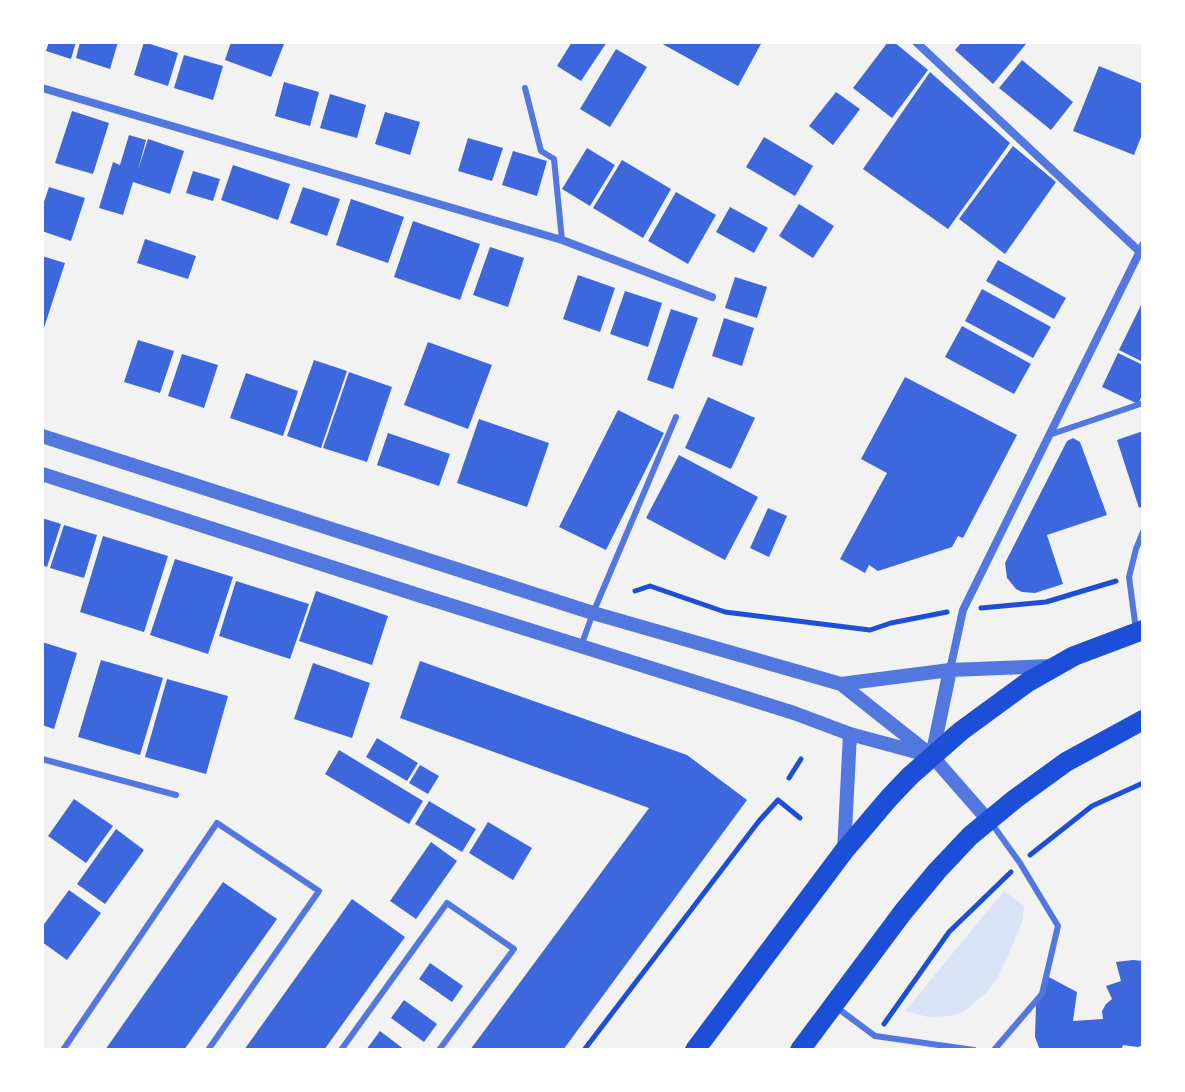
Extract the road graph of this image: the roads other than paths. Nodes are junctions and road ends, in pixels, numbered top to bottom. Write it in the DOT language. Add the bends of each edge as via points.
graph roads {
  1 [pos="916,42"];
  2 [pos="42,88"];
  3 [pos="525,88"];
  4 [pos="562,240"];
  5 [pos="1142,250"];
  6 [pos="712,297"];
  7 [pos="1143,403"];
  8 [pos="676,417"];
  9 [pos="1049,435"];
  10 [pos="42,436"];
  11 [pos="42,474"];
  12 [pos="1143,532"];
  13 [pos="593,613"];
  14 [pos="1140,631"];
  15 [pos="581,646"];
  16 [pos="1055,666"];
  17 [pos="950,670"];
  18 [pos="841,684"];
  19 [pos="1143,720"];
  20 [pos="850,734"];
  21 [pos="932,756"];
  22 [pos="42,759"];
  23 [pos="176,795"];
  24 [pos="988,820"];
  25 [pos="844,851"];
  26 [pos="833,1005"];
  27 [pos="63,1050"];
  28 [pos="208,1050"];
  29 [pos="341,1050"];
  30 [pos="439,1050"];
  31 [pos="695,1050"];
  32 [pos="800,1050"];
  33 [pos="974,1050"];
  34 [pos="994,1050"];
  1 -- 5 [label="street"];
  2 -- 4 [label="street"];
  3 -- 4 [label="lane" via="541,151 554,159"];
  4 -- 6 [label="street"];
  5 -- 9 [label="street"];
  7 -- 9 [label="lane"];
  8 -- 13 [label="lane"];
  9 -- 17 [label="street" via="963,610"];
  10 -- 13 [label="street"];
  11 -- 15 [label="street"];
  12 -- 14 [label="lane" via="1129,577"];
  13 -- 15 [label="lane"];
  13 -- 18 [label="street"];
  14 -- 16 [label="main road"];
  15 -- 20 [label="street"];
  16 -- 17 [label="street"];
  16 -- 21 [label="main road" via="992,707"];
  17 -- 18 [label="street"];
  17 -- 21 [label="street"];
  18 -- 21 [label="street"];
  19 -- 24 [label="main road" via="1066,762"];
  20 -- 21 [label="street"];
  20 -- 25 [label="street"];
  21 -- 24 [label="street"];
  21 -- 25 [label="main road"];
  22 -- 23 [label="lane"];
  24 -- 26 [label="main road" via="937,871"];
  24 -- 34 [label="lane" via="1058,926 1042,994"];
  25 -- 31 [label="main road"];
  26 -- 32 [label="main road"];
  26 -- 33 [label="lane" via="875,1036"];
  27 -- 28 [label="lane" via="217,823 319,891"];
  29 -- 30 [label="lane" via="447,903 514,949"];
}
